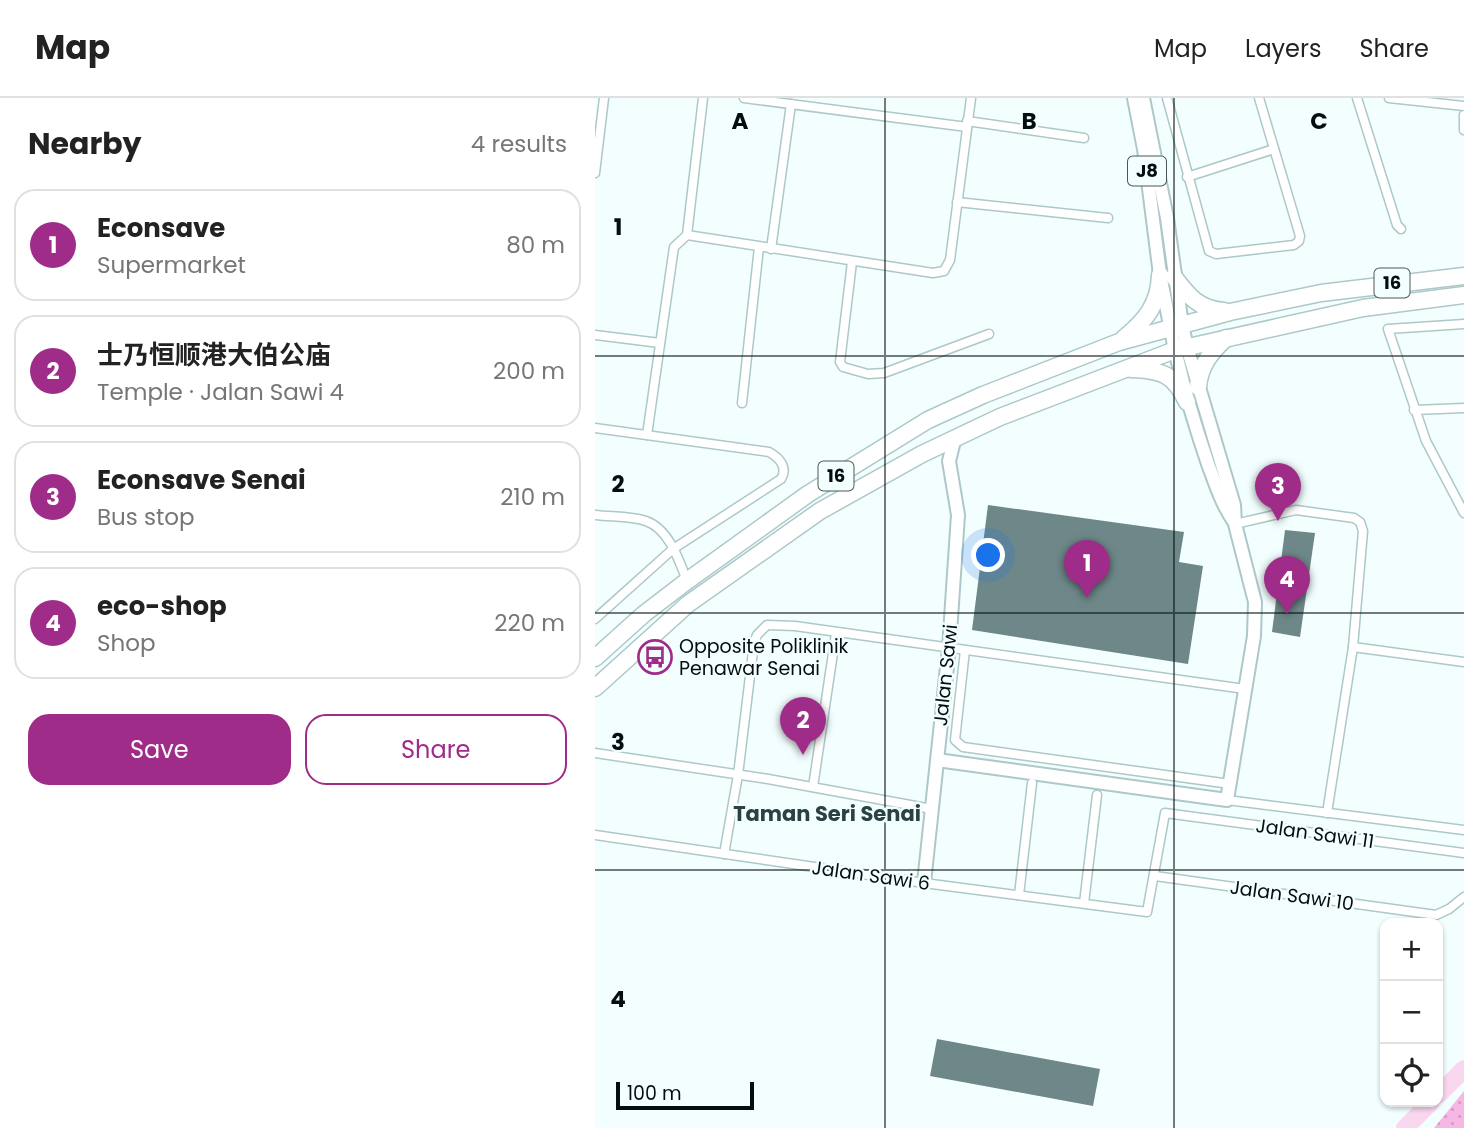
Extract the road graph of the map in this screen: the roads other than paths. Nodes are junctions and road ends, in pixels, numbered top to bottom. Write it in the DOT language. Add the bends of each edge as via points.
graph roads {
  1 [pos="604,98"];
  2 [pos="703,98"];
  3 [pos="744,98"];
  4 [pos="971,98"];
  5 [pos="1134,98"];
  6 [pos="1143,98"];
  7 [pos="1167,98"];
  8 [pos="1259,98"];
  9 [pos="1357,98"];
  10 [pos="1389,98"];
  11 [pos="791,104"];
  12 [pos="1464,106"];
  13 [pos="1464,115"];
  14 [pos="967,124"];
  15 [pos="1464,130"];
  16 [pos="1084,138"];
  17 [pos="1274,149"];
  18 [pos="596,163"];
  19 [pos="595,173"];
  20 [pos="1187,177"];
  21 [pos="957,202"];
  22 [pos="1108,218"];
  23 [pos="1401,229"];
  24 [pos="687,234"];
  25 [pos="759,247"];
  26 [pos="772,249"];
  27 [pos="852,262"];
  28 [pos="1167,276"];
  29 [pos="1464,276"];
  30 [pos="1464,295"];
  31 [pos="1230,312"];
  32 [pos="1464,324"];
  33 [pos="1176,327"];
  34 [pos="989,334"];
  35 [pos="595,335"];
  36 [pos="1226,338"];
  37 [pos="1119,342"];
  38 [pos="660,344"];
  39 [pos="1181,348"];
  40 [pos="1122,369"];
  41 [pos="1198,387"];
  42 [pos="1187,402"];
  43 [pos="742,403"];
  44 [pos="1464,408"];
  45 [pos="1414,410"];
  46 [pos="595,428"];
  47 [pos="647,435"];
  48 [pos="955,437"];
  49 [pos="922,454"];
  50 [pos="949,467"];
  51 [pos="1464,513"];
  52 [pos="595,515"];
  53 [pos="1235,524"];
  54 [pos="673,549"];
  55 [pos="687,581"];
  56 [pos="595,619"];
  57 [pos="836,633"];
  58 [pos="1353,647"];
  59 [pos="949,648"];
  60 [pos="965,650"];
  61 [pos="595,659"];
  62 [pos="1464,662"];
  63 [pos="595,688"];
  64 [pos="1245,690"];
  65 [pos="595,753"];
  66 [pos="937,760"];
  67 [pos="738,775"];
  68 [pos="1032,783"];
  69 [pos="1230,785"];
  70 [pos="813,787"];
  71 [pos="1097,795"];
  72 [pos="1227,800"];
  73 [pos="932,809"];
  74 [pos="1327,814"];
  75 [pos="1464,830"];
  76 [pos="595,835"];
  77 [pos="1464,853"];
  78 [pos="725,854"];
  79 [pos="1155,876"];
  80 [pos="924,883"];
  81 [pos="1019,895"];
  82 [pos="1464,897"];
  83 [pos="1084,903"];
  1 -- 18 [label="street"];
  2 -- 24 [label="street"];
  3 -- 11 [label="street"];
  4 -- 14 [label="street"];
  5 -- 28 [label="street, J8"];
  6 -- 28 [label="street, J8" via="1167,218"];
  7 -- 20 [label="street"];
  8 -- 17 [label="street"];
  9 -- 23 [label="street"];
  10 -- 12 [label="street"];
  11 -- 14 [label="street"];
  11 -- 26 [label="street"];
  13 -- 15 [label="street"];
  14 -- 16 [label="street"];
  14 -- 21 [label="street"];
  17 -- 20 [label="street"];
  17 -- 20 [label="street" via="1300,236 1294,244 1212,253"];
  18 -- 19 [label="street"];
  21 -- 22 [label="street"];
  21 -- 27 [label="street" via="950,260 944,271"];
  24 -- 25 [label="street"];
  24 -- 38 [label="street" via="674,247"];
  25 -- 26 [label="street"];
  25 -- 43 [label="street"];
  26 -- 27 [label="street"];
  27 -- 34 [label="street" via="843,367 884,373"];
  28 -- 31 [label="highway" via="1200,306"];
  28 -- 33 [label="street, J8"];
  28 -- 37 [label="highway" via="1142,323"];
  29 -- 31 [label="highway, 16" via="1321,293"];
  30 -- 36 [label="highway, 16" via="1363,308"];
  31 -- 33 [label="highway, 16"];
  32 -- 45 [label="street" via="1388,329"];
  33 -- 37 [label="highway, 16"];
  33 -- 39 [label="street, J8"];
  35 -- 38 [label="street"];
  36 -- 39 [label="highway, 16"];
  36 -- 41 [label="highway" via="1207,358"];
  37 -- 55 [label="highway, 16" via="928,420 808,494"];
  38 -- 47 [label="street"];
  39 -- 40 [label="highway, 16"];
  39 -- 41 [label="street"];
  39 -- 42 [label="street"];
  40 -- 42 [label="highway" via="1161,372 1180,387"];
  40 -- 48 [label="highway, 16"];
  41 -- 53 [label="street" via="1234,505"];
  42 -- 53 [label="street" via="1224,508"];
  44 -- 45 [label="street"];
  45 -- 51 [label="street"];
  46 -- 47 [label="street"];
  47 -- 54 [label="street" via="769,452 784,466 781,479"];
  48 -- 49 [label="highway, 16"];
  48 -- 50 [label="street, Jalan Sawi"];
  49 -- 50 [label="street"];
  49 -- 63 [label="highway, 16" via="820,511 716,583"];
  50 -- 59 [label="street, Jalan Sawi" via="958,514"];
  52 -- 54 [label="street" via="647,522 661,531"];
  53 -- 58 [label="street" via="1296,509 1354,517 1360,523"];
  53 -- 64 [label="street" via="1255,599"];
  54 -- 55 [label="street"];
  54 -- 56 [label="street"];
  55 -- 61 [label="highway, 16"];
  57 -- 59 [label="street"];
  57 -- 67 [label="street" via="767,625 757,635"];
  57 -- 70 [label="street"];
  58 -- 62 [label="street"];
  58 -- 74 [label="street"];
  59 -- 60 [label="street"];
  59 -- 66 [label="street, Jalan Sawi"];
  60 -- 64 [label="street"];
  60 -- 69 [label="street" via="955,740 963,747"];
  64 -- 69 [label="street"];
  65 -- 67 [label="street"];
  66 -- 72 [label="street"];
  66 -- 73 [label="street, Jalan Sawi"];
  67 -- 70 [label="street"];
  67 -- 78 [label="street"];
  68 -- 81 [label="street"];
  69 -- 72 [label="street"];
  70 -- 73 [label="street"];
  71 -- 83 [label="street"];
  72 -- 74 [label="street"];
  73 -- 80 [label="street, Jalan Sawi"];
  74 -- 75 [label="street"];
  76 -- 78 [label="street, Jalan Sawi 6"];
  77 -- 79 [label="street, Jalan Sawi 11" via="1165,813"];
  78 -- 80 [label="street, Jalan Sawi 6"];
  79 -- 82 [label="street, Jalan Sawi 10" via="1436,915"];
  79 -- 83 [label="street, Jalan Sawi 6" via="1147,912"];
  80 -- 81 [label="street, Jalan Sawi 6"];
  81 -- 83 [label="street, Jalan Sawi 6"];
}
